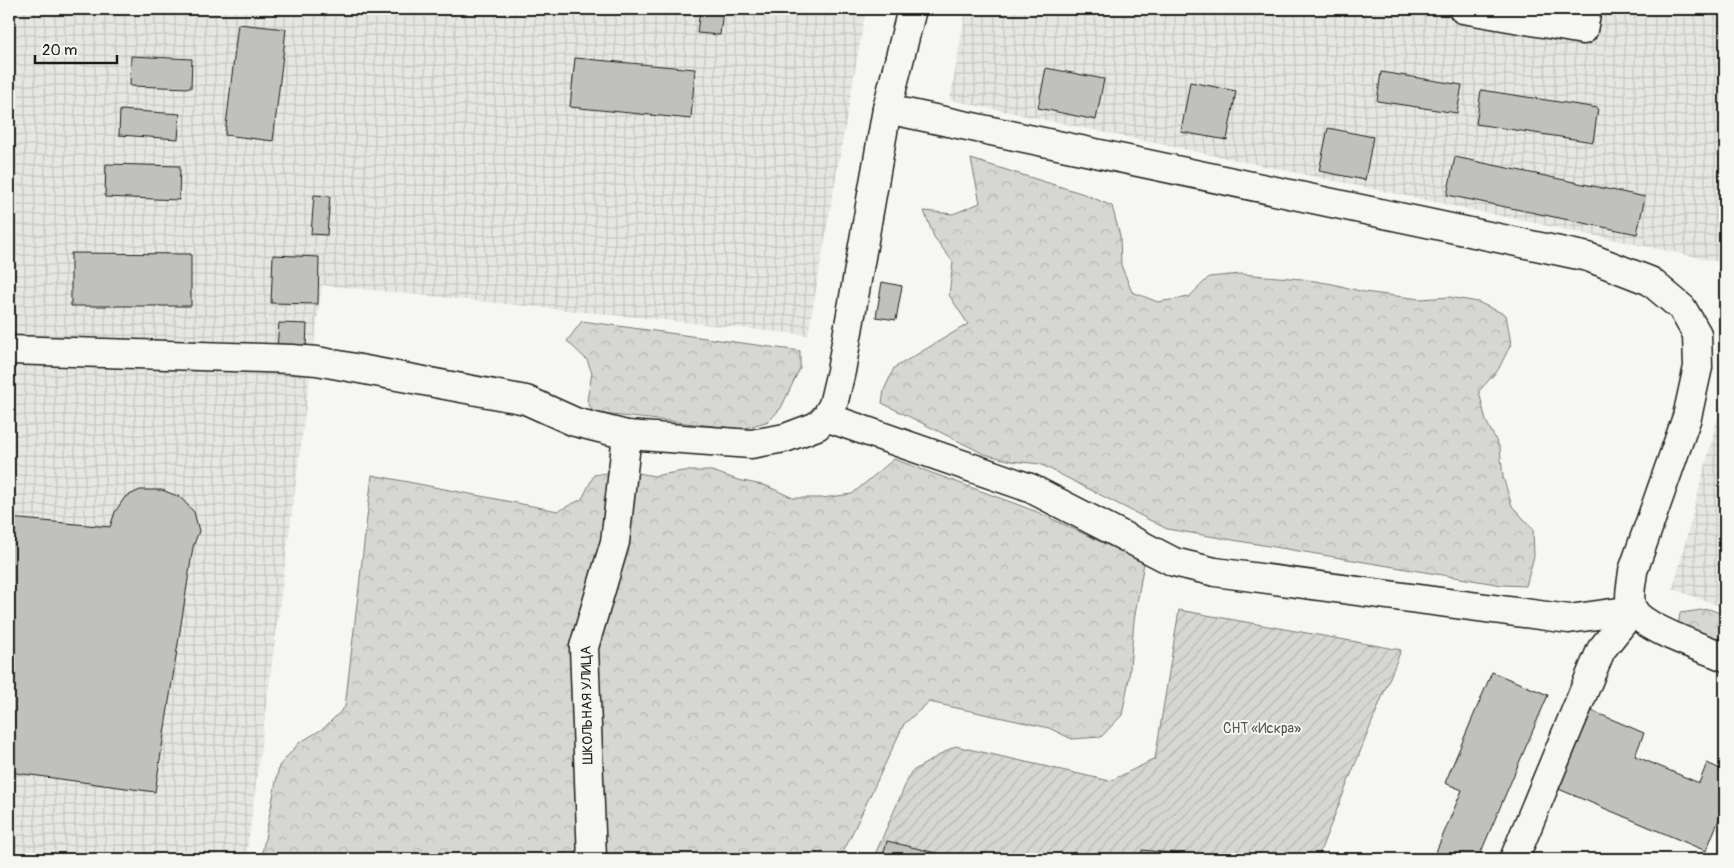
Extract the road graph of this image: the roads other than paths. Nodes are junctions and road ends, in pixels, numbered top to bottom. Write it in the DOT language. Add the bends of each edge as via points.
graph roads {
  1 [pos="912,9"];
  2 [pos="1463,9"];
  3 [pos="1587,9"];
  4 [pos="886,108"];
  5 [pos="9,350"];
  6 [pos="826,417"];
  7 [pos="628,435"];
  8 [pos="1633,610"];
  9 [pos="1725,657"];
  10 [pos="592,859"];
  11 [pos="1514,859"];
  1 -- 4 [label="street"];
  2 -- 3 [label="street" via="1583,30"];
  4 -- 6 [label="street" via="841,371 833,405"];
  4 -- 8 [label="street" via="1588,257 1650,281 1682,308 1697,334 1698,367 1687,417 1633,571 1630,596"];
  5 -- 7 [label="street" via="317,361 526,400 575,422"];
  6 -- 7 [label="street" via="818,426 785,438 751,444"];
  6 -- 8 [label="street" via="1030,488 1174,562 1215,572 1570,619"];
  7 -- 10 [label="street, ШКОЛЬНАЯ УЛИЦА" via="615,542 584,647"];
  8 -- 9 [label="street" via="1651,626"];
  8 -- 11 [label="street" via="1601,650"];
}
